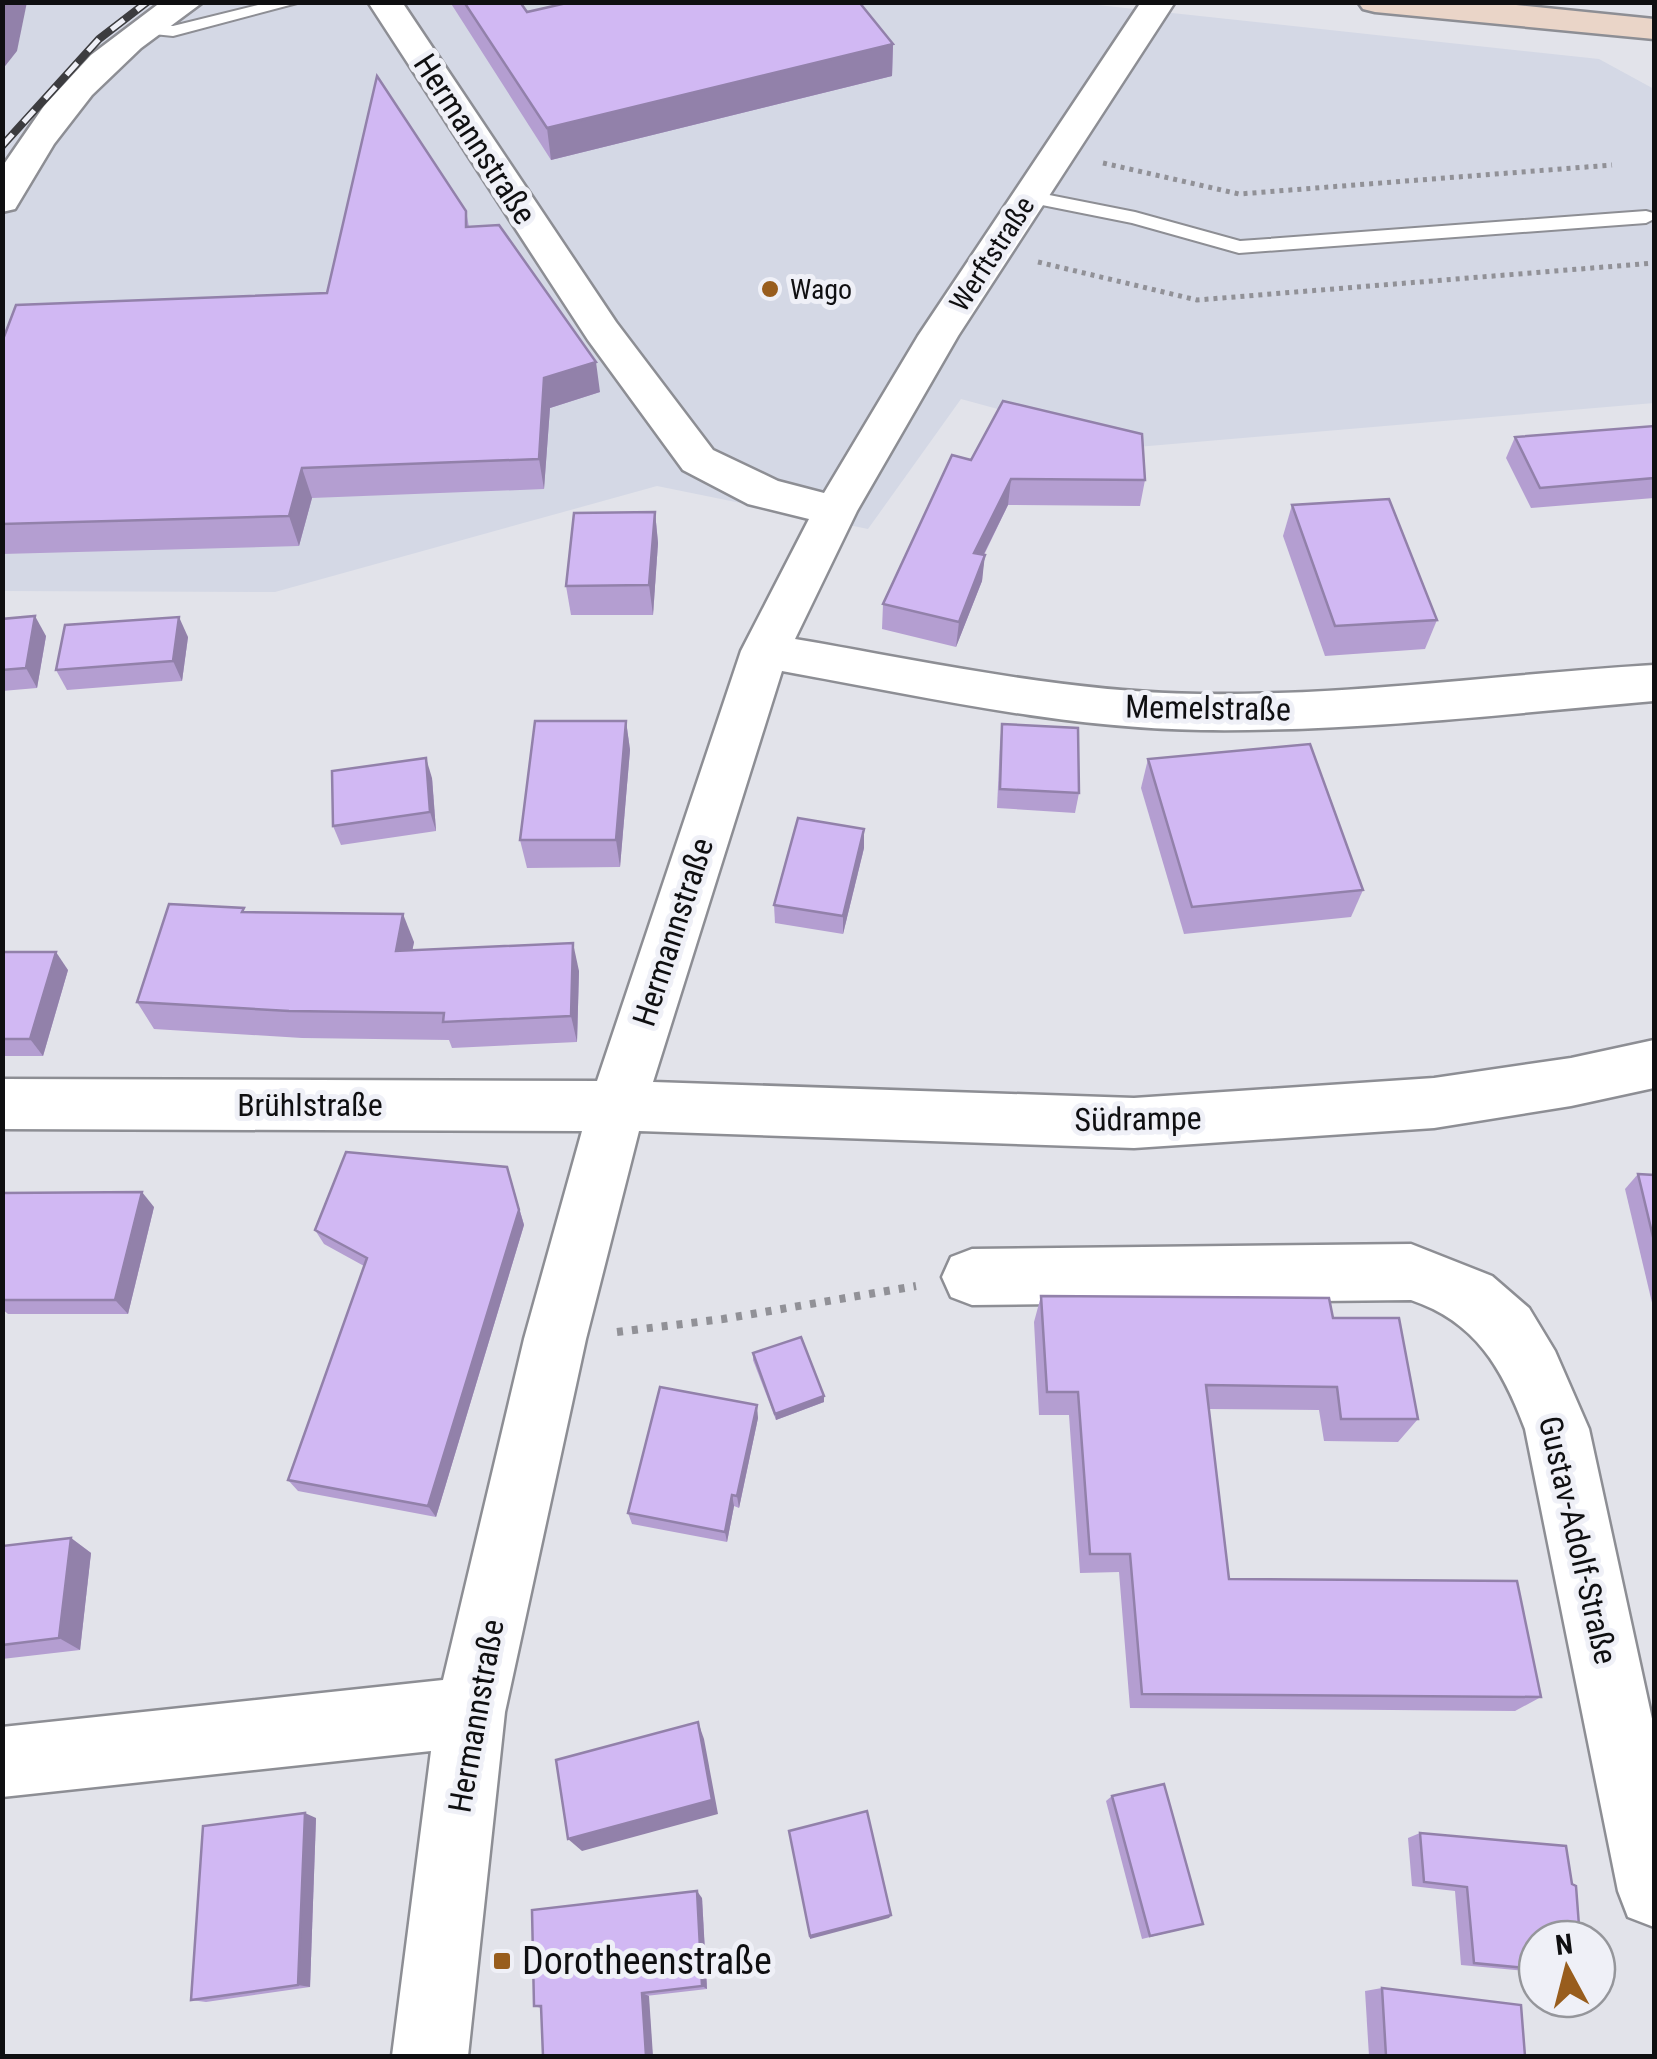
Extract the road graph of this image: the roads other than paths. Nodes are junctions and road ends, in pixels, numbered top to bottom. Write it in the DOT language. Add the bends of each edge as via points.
graph roads {
  1 [pos="186,2"];
  2 [pos="292,2"];
  3 [pos="384,2"];
  4 [pos="1158,2"];
  5 [pos="1375,2"];
  6 [pos="1638,2"];
  7 [pos="1654,4"];
  8 [pos="1468,11"];
  9 [pos="144,28"];
  10 [pos="1654,29"];
  11 [pos="1654,58"];
  12 [pos="1029,197"];
  13 [pos="2,201"];
  14 [pos="1646,217"];
  15 [pos="834,510"];
  16 [pos="765,651"];
  17 [pos="1654,683"];
  18 [pos="1654,1064"];
  19 [pos="2,1104"];
  20 [pos="617,1106"];
  21 [pos="972,1277"];
  22 [pos="470,1712"];
  23 [pos="2,1762"];
  24 [pos="1654,1891"];
  25 [pos="430,2056"];
  1 -- 9 [label="street"];
  2 -- 9 [label="lane" via="173,30"];
  3 -- 15 [label="street, Hermannstraße" via="602,331 698,460 764,493"];
  4 -- 12 [label="street, Werftstraße"];
  5 -- 8 [label="main road"];
  6 -- 7 [label="main road"];
  8 -- 10 [label="main road"];
  8 -- 11 [label="main road"];
  9 -- 13 [label="street" via="44,130"];
  12 -- 14 [label="lane" via="1239,246"];
  12 -- 15 [label="street, Werftstraße"];
  15 -- 16 [label="street, Hermannstraße"];
  16 -- 17 [label="street, Memelstraße" via="1053,702 1199,712 1351,709"];
  16 -- 20 [label="street, Hermannstraße"];
  18 -- 20 [label="street, Südrampe" via="1434,1103 1134,1123"];
  19 -- 20 [label="street, Brühlstraße"];
  20 -- 22 [label="street, Hermannstraße"];
  21 -- 24 [label="street, Gustav-Adolf-Straße" via="1411,1272 1467,1292 1505,1320 1557,1429"];
  22 -- 23 [label="street"];
  22 -- 25 [label="street, Hermannstraße"];
}
